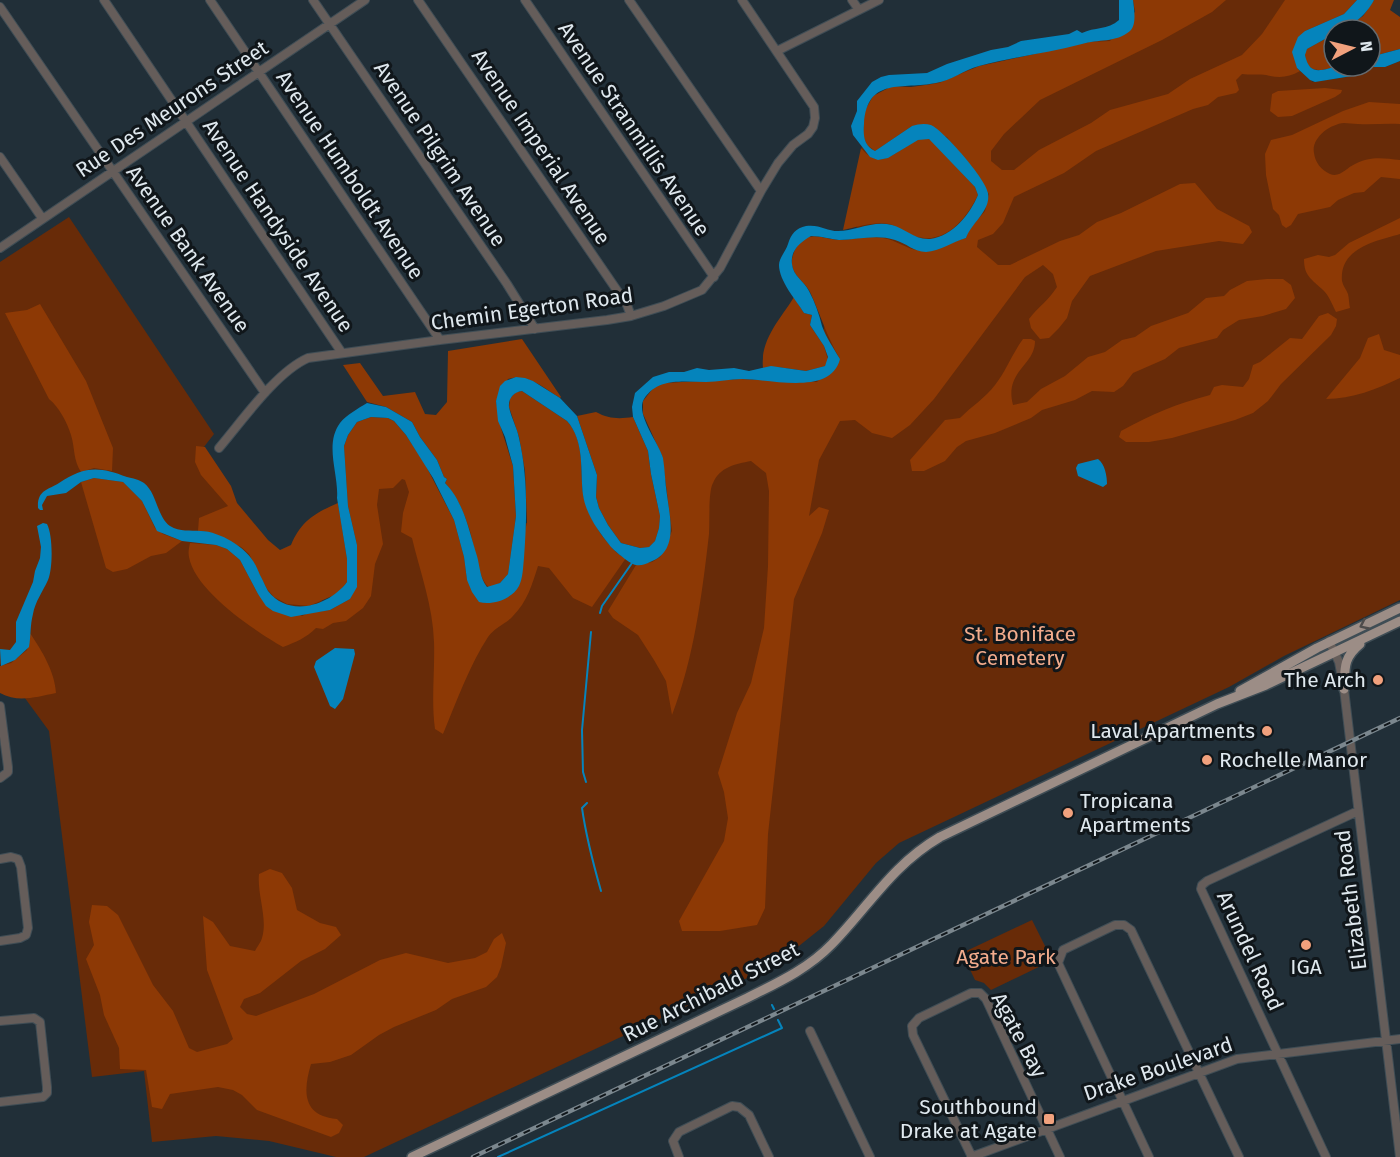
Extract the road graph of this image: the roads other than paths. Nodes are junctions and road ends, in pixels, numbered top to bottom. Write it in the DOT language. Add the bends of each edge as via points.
graph roads {
  1 [pos="104,0"];
  2 [pos="210,0"];
  3 [pos="313,0"];
  4 [pos="365,0"];
  5 [pos="418,0"];
  6 [pos="525,0"];
  7 [pos="629,0"];
  8 [pos="742,0"];
  9 [pos="852,0"];
  10 [pos="879,0"];
  11 [pos="0,7"];
  12 [pos="859,10"];
  13 [pos="329,23"];
  14 [pos="777,51"];
  15 [pos="259,72"];
  16 [pos="186,121"];
  17 [pos="0,157"];
  18 [pos="113,172"];
  19 [pos="761,191"];
  20 [pos="42,218"];
  21 [pos="0,248"];
  22 [pos="714,277"];
  23 [pos="631,316"];
  24 [pos="535,329"];
  25 [pos="440,340"];
  26 [pos="342,353"];
  27 [pos="265,393"];
  28 [pos="219,448"];
  29 [pos="1400,608"];
  30 [pos="1400,621"];
  31 [pos="1371,635"];
  32 [pos="1329,641"];
  33 [pos="1335,653"];
  34 [pos="1344,689"];
  35 [pos="1217,704"];
  36 [pos="0,706"];
  37 [pos="0,778"];
  38 [pos="1358,811"];
  39 [pos="0,859"];
  40 [pos="0,940"];
  41 [pos="0,1021"];
  42 [pos="810,1031"];
  43 [pos="1400,1039"];
  44 [pos="1386,1041"];
  45 [pos="1278,1054"];
  46 [pos="1199,1072"];
  47 [pos="1122,1100"];
  48 [pos="0,1102"];
  49 [pos="1046,1128"];
  50 [pos="412,1157"];
  51 [pos="679,1157"];
  52 [pos="769,1157"];
  53 [pos="870,1157"];
  54 [pos="972,1157"];
  55 [pos="1060,1157"];
  56 [pos="1149,1157"];
  57 [pos="1239,1157"];
  58 [pos="1326,1157"];
  59 [pos="1400,1157"];
  1 -- 16 [label="street, Avenue Handyside Avenue"];
  2 -- 15 [label="street, Avenue Humboldt Avenue"];
  3 -- 13 [label="street, Avenue Pilgrim Avenue"];
  4 -- 13 [label="street, Rue Des Meurons Street"];
  5 -- 23 [label="street, Avenue Imperial Avenue"];
  6 -- 22 [label="street, Avenue Stranmillis Avenue"];
  7 -- 19 [label="street"];
  8 -- 14 [label="street"];
  9 -- 12 [label="street"];
  10 -- 12 [label="street"];
  11 -- 18 [label="street, Avenue Bank Avenue"];
  12 -- 14 [label="street"];
  13 -- 15 [label="street, Rue Des Meurons Street"];
  13 -- 24 [label="street, Avenue Pilgrim Avenue"];
  14 -- 19 [label="street, Chemin Egerton Road" via="814,107 815,118 808,134 793,145"];
  15 -- 16 [label="street, Rue Des Meurons Street"];
  15 -- 25 [label="street, Avenue Humboldt Avenue"];
  16 -- 18 [label="street, Rue Des Meurons Street"];
  16 -- 26 [label="street, Avenue Handyside Avenue"];
  17 -- 20 [label="street"];
  18 -- 20 [label="street, Rue Des Meurons Street"];
  18 -- 27 [label="street, Avenue Bank Avenue"];
  19 -- 22 [label="street, Chemin Egerton Road"];
  20 -- 21 [label="street, Rue Des Meurons Street"];
  22 -- 23 [label="street, Chemin Egerton Road" via="702,290"];
  23 -- 24 [label="street, Chemin Egerton Road"];
  24 -- 25 [label="street, Chemin Egerton Road"];
  25 -- 26 [label="street, Chemin Egerton Road"];
  26 -- 27 [label="street, Chemin Egerton Road" via="308,358"];
  27 -- 28 [label="street, Chemin Egerton Road"];
  29 -- 32 [label="main road, Rue Archibald Street, one-way"];
  30 -- 31 [label="main road, Rue Archibald Street"];
  31 -- 33 [label="main road, Rue Archibald Street"];
  31 -- 34 [label="main road" via="1348,655"];
  32 -- 33 [label="street, Elizabeth Road"];
  32 -- 35 [label="main road, Rue Archibald Street"];
  33 -- 34 [label="street, Elizabeth Road"];
  33 -- 35 [label="main road, Rue Archibald Street"];
  34 -- 38 [label="street, Elizabeth Road"];
  35 -- 50 [label="main road, Rue Archibald Street" via="958,827 920,849 887,879 831,945 793,975"];
  36 -- 37 [label="street" via="8,772"];
  38 -- 44 [label="street, Elizabeth Road"];
  38 -- 45 [label="street, Arundel Road" via="1202,885 1203,895"];
  39 -- 40 [label="street" via="11,857 21,867 28,928 20,938"];
  41 -- 48 [label="street" via="34,1018 40,1022 47,1093 43,1097"];
  42 -- 53 [label="street"];
  43 -- 44 [label="street, Drake Boulevard"];
  44 -- 45 [label="street, Drake Boulevard"];
  44 -- 59 [label="street, Elizabeth Road"];
  45 -- 46 [label="street, Drake Boulevard" via="1237,1059"];
  45 -- 58 [label="street, Arundel Road"];
  46 -- 47 [label="street, Drake Boulevard"];
  46 -- 47 [label="street" via="1131,930 1115,925 1063,950 1058,963"];
  46 -- 57 [label="street"];
  47 -- 49 [label="street, Drake Boulevard"];
  47 -- 56 [label="street"];
  49 -- 54 [label="street, Drake Boulevard"];
  49 -- 54 [label="street, Agate Bay" via="986,999 980,993 971,993 919,1018 912,1026"];
  49 -- 55 [label="street"];
  51 -- 52 [label="street" via="673,1141 678,1132 732,1106 749,1115"];
}
